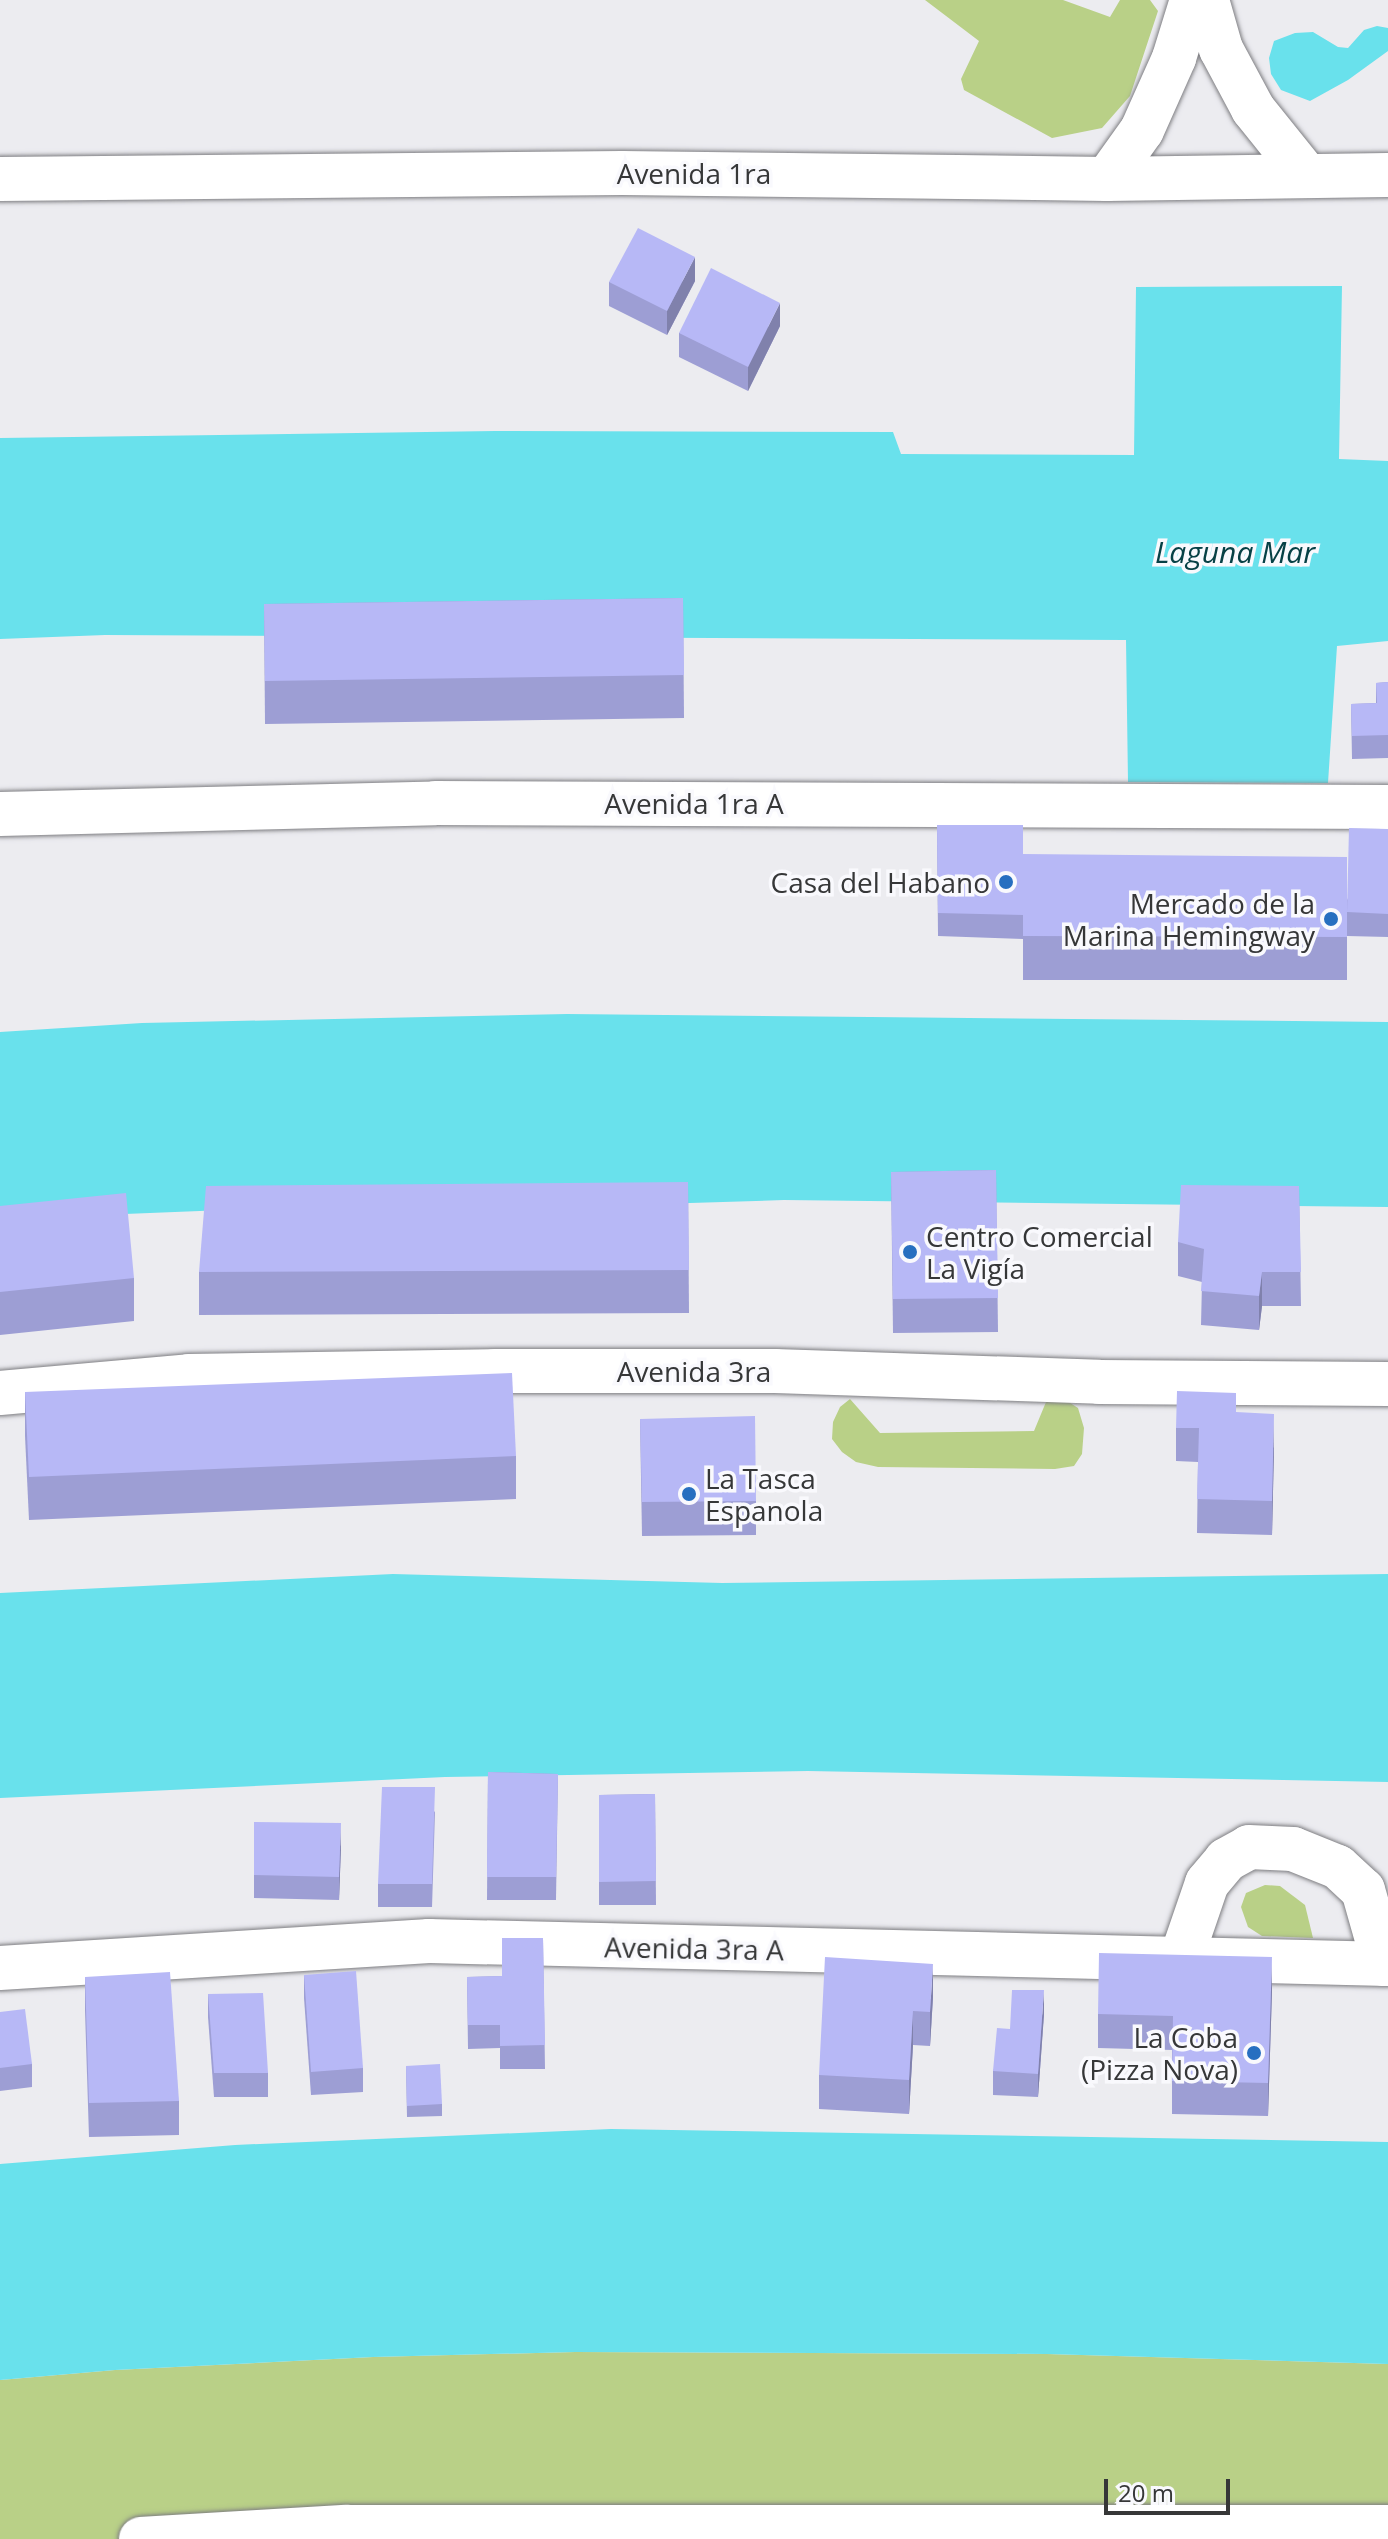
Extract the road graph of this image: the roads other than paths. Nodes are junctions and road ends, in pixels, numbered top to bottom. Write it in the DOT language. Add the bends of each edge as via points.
graph roads {
  1 [pos="1192,0"];
  2 [pos="1207,0"];
  3 [pos="1306,175"];
  4 [pos="1388,175"];
  5 [pos="0,179"];
  6 [pos="1107,179"];
  7 [pos="1388,807"];
  8 [pos="0,814"];
  9 [pos="1388,1384"];
  10 [pos="0,1393"];
  11 [pos="1181,1959"];
  12 [pos="1386,1964"];
  13 [pos="0,1968"];
  14 [pos="1388,2527"];
  15 [pos="984,2533"];
  16 [pos="1140,2533"];
  17 [pos="141,2539"];
  1 -- 6 [label="street" via="1174,58 1142,130"];
  2 -- 3 [label="street" via="1221,49 1253,109"];
  3 -- 4 [label="street, Avenida 1ra"];
  3 -- 6 [label="street, Avenida 1ra"];
  5 -- 6 [label="street, Avenida 1ra" via="622,173"];
  7 -- 8 [label="street, Avenida 1ra A" via="435,803"];
  9 -- 10 [label="street, Avenida 3ra" via="1099,1382 775,1371 494,1371 189,1376"];
  11 -- 12 [label="street, Avenida 3ra A"];
  11 -- 12 [label="street" via="1207,1883 1226,1860 1249,1847 1293,1849 1338,1867 1363,1890"];
  11 -- 13 [label="street, Avenida 3ra A" via="429,1941"];
  14 -- 16 [label="street"];
  15 -- 16 [label="street"];
  15 -- 17 [label="street" via="346,2527"];
}
